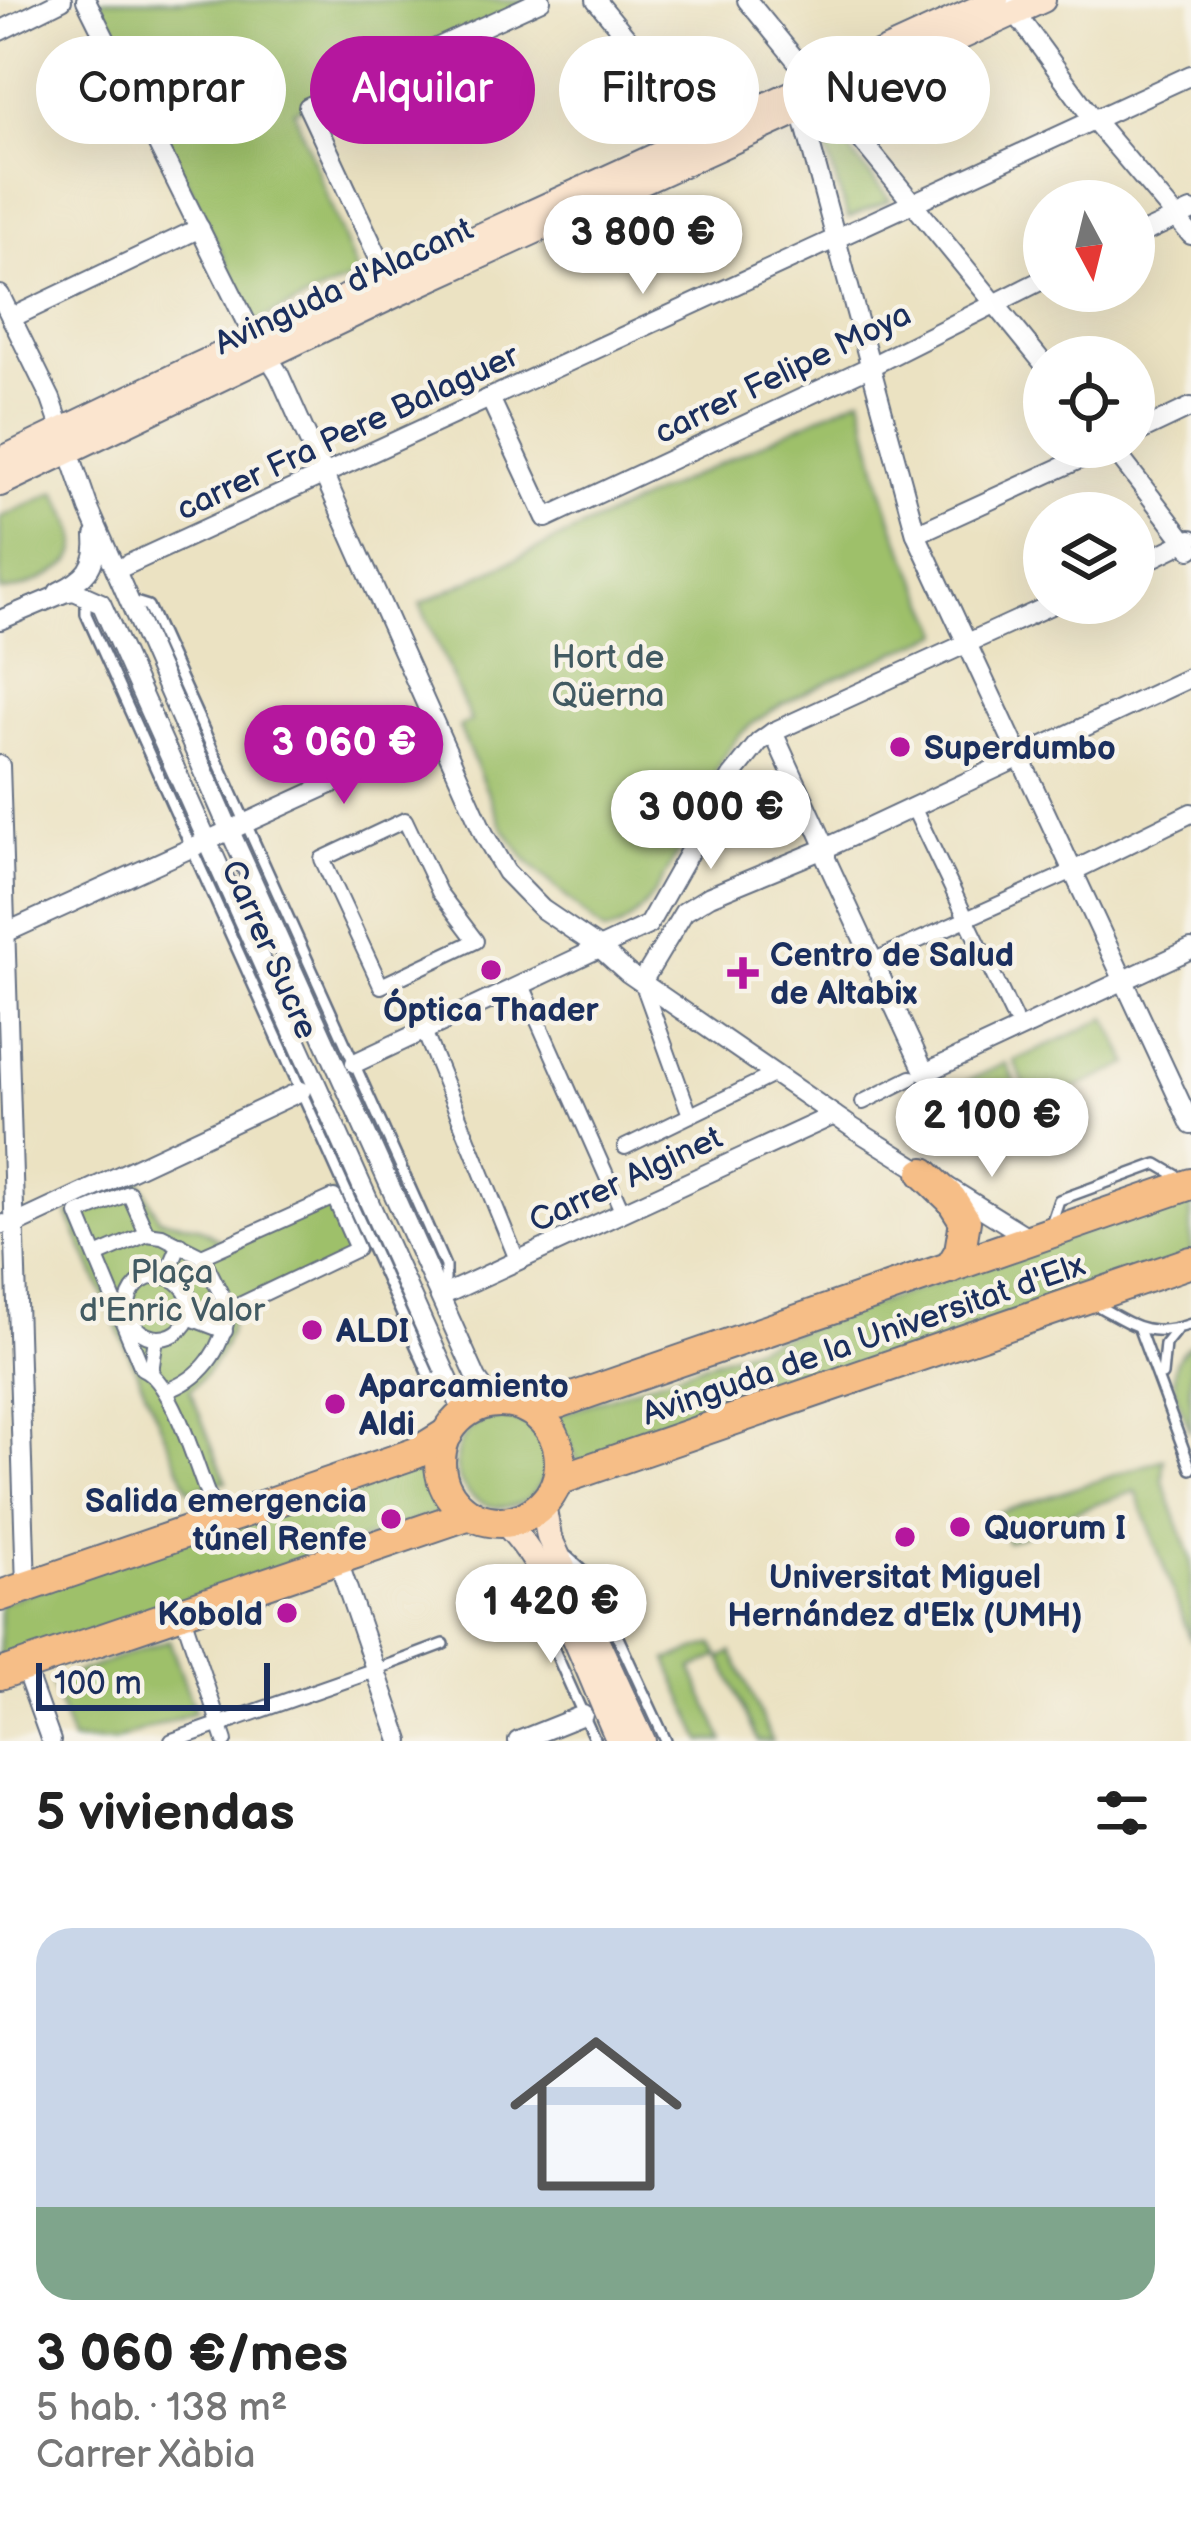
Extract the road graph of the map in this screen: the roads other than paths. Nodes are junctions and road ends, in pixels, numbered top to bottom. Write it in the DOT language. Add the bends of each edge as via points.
graph roads {
  1 [pos="62,0"];
  2 [pos="86,0"];
  3 [pos="541,0"];
  4 [pos="596,0"];
  5 [pos="747,0"];
  6 [pos="1043,0"];
  7 [pos="973,6"];
  8 [pos="1010,9"];
  9 [pos="0,31"];
  10 [pos="626,36"];
  11 [pos="919,36"];
  12 [pos="947,36"];
  13 [pos="783,43"];
  14 [pos="1191,74"];
  15 [pos="783,118"];
  16 [pos="1094,119"];
  17 [pos="681,144"];
  18 [pos="811,144"];
  19 [pos="865,144"];
  20 [pos="912,203"];
  21 [pos="1184,214"];
  22 [pos="1155,227"];
  23 [pos="200,228"];
  24 [pos="1191,236"];
  25 [pos="837,237"];
  26 [pos="388,278"];
  27 [pos="1023,288"];
  28 [pos="0,295"];
  29 [pos="993,302"];
  30 [pos="11,319"];
  31 [pos="1023,338"];
  32 [pos="263,347"];
  33 [pos="871,366"];
  34 [pos="490,398"];
  35 [pos="1191,407"];
  36 [pos="1155,424"];
  37 [pos="68,440"];
  38 [pos="0,460"];
  39 [pos="1062,468"];
  40 [pos="1127,468"];
  41 [pos="325,475"];
  42 [pos="0,484"];
  43 [pos="97,528"];
  44 [pos="916,534"];
  45 [pos="1190,543"];
  46 [pos="1155,557"];
  47 [pos="116,570"];
  48 [pos="43,599"];
  49 [pos="1023,618"];
  50 [pos="0,620"];
  51 [pos="967,644"];
  52 [pos="1191,677"];
  53 [pos="773,732"];
  54 [pos="437,735"];
  55 [pos="1020,758"];
  56 [pos="0,765"];
  57 [pos="914,807"];
  58 [pos="1191,813"];
  59 [pos="237,826"];
  60 [pos="199,843"];
  61 [pos="826,848"];
  62 [pos="1073,871"];
  63 [pos="966,920"];
  64 [pos="5,933"];
  65 [pos="602,949"];
  66 [pos="1191,949"];
  67 [pos="875,960"];
  68 [pos="1124,980"];
  69 [pos="642,982"];
  70 [pos="523,985"];
  71 [pos="381,986"];
  72 [pos="1015,1018"];
  73 [pos="424,1031"];
  74 [pos="355,1063"];
  75 [pos="775,1074"];
  76 [pos="918,1076"];
  77 [pos="1182,1084"];
  78 [pos="301,1090"];
  79 [pos="863,1102"];
  80 [pos="834,1114"];
  81 [pos="690,1115"];
  82 [pos="1191,1125"];
  83 [pos="626,1147"];
  84 [pos="924,1172"];
  85 [pos="1190,1184"];
  86 [pos="622,1213"];
  87 [pos="7,1224"];
  88 [pos="147,1234"];
  89 [pos="1040,1236"];
  90 [pos="179,1244"];
  91 [pos="96,1256"];
  92 [pos="202,1256"];
  93 [pos="518,1262"];
  94 [pos="1191,1262"];
  95 [pos="950,1268"];
  96 [pos="166,1277"];
  97 [pos="107,1284"];
  98 [pos="439,1293"];
  99 [pos="131,1294"];
  100 [pos="1086,1299"];
  101 [pos="230,1310"];
  102 [pos="188,1317"];
  103 [pos="1191,1324"];
  104 [pos="1178,1328"];
  105 [pos="1138,1329"];
  106 [pos="225,1331"];
  107 [pos="156,1338"];
  108 [pos="151,1372"];
  109 [pos="453,1384"];
  110 [pos="1162,1387"];
  111 [pos="166,1390"];
  112 [pos="527,1408"];
  113 [pos="468,1417"];
  114 [pos="1191,1469"];
  115 [pos="550,1492"];
  116 [pos="212,1505"];
  117 [pos="470,1514"];
  118 [pos="504,1522"];
  119 [pos="544,1553"];
  120 [pos="337,1558"];
  121 [pos="13,1592"];
  122 [pos="185,1622"];
  123 [pos="444,1644"];
  124 [pos="12,1670"];
  125 [pos="375,1670"];
  126 [pos="583,1715"];
  127 [pos="220,1725"];
  128 [pos="51,1741"];
  129 [pos="172,1741"];
  130 [pos="225,1741"];
  131 [pos="400,1741"];
  132 [pos="518,1741"];
  133 [pos="595,1741"];
  134 [pos="619,1741"];
  135 [pos="644,1741"];
  136 [pos="666,1741"];
  1 -- 9 [label="street"];
  2 -- 23 [label="street"];
  3 -- 26 [label="street" via="308,107"];
  4 -- 10 [label="street"];
  5 -- 13 [label="street"];
  6 -- 8 [label="main road, Avinguda d'Alacant"];
  7 -- 8 [label="main road, Avinguda d'Alacant"];
  7 -- 11 [label="main road, Avinguda d'Alacant"];
  8 -- 12 [label="main road, Avinguda d'Alacant"];
  8 -- 16 [label="street"];
  14 -- 16 [label="street, carrer Fra Pere Balaguer"];
  15 -- 32 [label="main road, Avinguda d'Alacant"];
  16 -- 20 [label="street, carrer Fra Pere Balaguer"];
  16 -- 21 [label="street"];
  17 -- 26 [label="main road, Avinguda d'Alacant"];
  18 -- 25 [label="street"];
  19 -- 20 [label="street"];
  20 -- 25 [label="street, carrer Fra Pere Balaguer"];
  20 -- 29 [label="street"];
  21 -- 22 [label="street"];
  21 -- 24 [label="street"];
  23 -- 30 [label="street"];
  23 -- 32 [label="street"];
  25 -- 33 [label="street"];
  25 -- 34 [label="street, carrer Fra Pere Balaguer"];
  26 -- 32 [label="main road, Avinguda d'Alacant"];
  27 -- 29 [label="street, carrer Felipe Moya"];
  28 -- 30 [label="street, Carrer Sucre"];
  29 -- 31 [label="street"];
  29 -- 33 [label="street, carrer Felipe Moya"];
  30 -- 37 [label="street, Carrer Sucre"];
  32 -- 37 [label="main road, Avinguda d'Alacant"];
  32 -- 41 [label="street"];
  33 -- 34 [label="street, carrer Felipe Moya" via="546,518"];
  33 -- 44 [label="street"];
  34 -- 41 [label="street, carrer Fra Pere Balaguer"];
  35 -- 36 [label="street"];
  37 -- 38 [label="main road, Avinguda d'Alacant"];
  37 -- 42 [label="main road, Avinguda d'Alacant"];
  37 -- 43 [label="street, Carrer Sucre"];
  39 -- 44 [label="street"];
  40 -- 45 [label="street"];
  41 -- 47 [label="street, carrer Fra Pere Balaguer"];
  41 -- 54 [label="street"];
  43 -- 47 [label="street, Carrer Sucre"];
  43 -- 48 [label="street, Carrer Sucre" via="85,578"];
  44 -- 51 [label="street"];
  45 -- 46 [label="street"];
  47 -- 59 [label="street, Carrer Sucre"];
  48 -- 50 [label="street"];
  48 -- 60 [label="street, Carrer Sucre" via="74,591 101,604"];
  49 -- 51 [label="street"];
  51 -- 53 [label="street"];
  51 -- 55 [label="street"];
  52 -- 55 [label="street"];
  53 -- 61 [label="street"];
  53 -- 65 [label="street" via="732,776 648,925"];
  54 -- 59 [label="street"];
  54 -- 65 [label="street" via="506,872 542,909"];
  55 -- 57 [label="street"];
  55 -- 62 [label="street"];
  56 -- 64 [label="street"];
  57 -- 61 [label="street"];
  57 -- 63 [label="street"];
  58 -- 62 [label="street"];
  59 -- 60 [label="street"];
  59 -- 74 [label="lane, Carrer Sucre"];
  59 -- 98 [label="street, Carrer Sucre"];
  60 -- 64 [label="street"];
  60 -- 78 [label="lane, Carrer Sucre"];
  60 -- 109 [label="street, Carrer Sucre"];
  61 -- 67 [label="street"];
  61 -- 69 [label="street" via="684,912"];
  62 -- 63 [label="street"];
  62 -- 68 [label="street"];
  63 -- 67 [label="street"];
  63 -- 72 [label="street"];
  64 -- 87 [label="street"];
  65 -- 69 [label="street"];
  65 -- 70 [label="street"];
  66 -- 68 [label="street"];
  67 -- 76 [label="street"];
  68 -- 76 [label="street"];
  68 -- 77 [label="street"];
  69 -- 75 [label="street"];
  69 -- 81 [label="street"];
  70 -- 73 [label="street"];
  70 -- 86 [label="street"];
  71 -- 71 [label="street" via="322,859 405,820 439,892 476,941"];
  73 -- 74 [label="street"];
  73 -- 93 [label="street"];
  74 -- 98 [label="lane, Carrer Sucre" via="445,1266"];
  75 -- 80 [label="street"];
  75 -- 81 [label="street"];
  76 -- 79 [label="street"];
  77 -- 82 [label="street"];
  78 -- 87 [label="street"];
  78 -- 109 [label="lane, Carrer Sucre" via="430,1377"];
  80 -- 84 [label="street"];
  80 -- 86 [label="street, Carrer Alginet"];
  81 -- 83 [label="street"];
  84 -- 89 [label="street"];
  84 -- 95 [label="highway" via="965,1221"];
  85 -- 89 [label="highway, Avinguda de la Universitat d'Elx"];
  86 -- 93 [label="street, Carrer Alginet"];
  87 -- 121 [label="street"];
  88 -- 90 [label="street"];
  88 -- 91 [label="street"];
  88 -- 91 [label="street" via="128,1192 78,1214"];
  89 -- 95 [label="highway, Avinguda de la Universitat d'Elx"];
  90 -- 92 [label="street"];
  90 -- 96 [label="street"];
  91 -- 97 [label="street"];
  92 -- 101 [label="street"];
  92 -- 101 [label="street" via="334,1197 357,1249"];
  93 -- 98 [label="street, Carrer Alginet"];
  94 -- 100 [label="highway, Avinguda de la Universitat d'Elx"];
  95 -- 112 [label="highway, Avinguda de la Universitat d'Elx"];
  96 -- 99 [label="street" via="141,1282"];
  96 -- 102 [label="street" via="186,1292"];
  97 -- 99 [label="street"];
  97 -- 108 [label="street" via="142,1368"];
  98 -- 113 [label="street, Carrer Sucre" via="477,1379"];
  99 -- 107 [label="street" via="129,1318"];
  100 -- 105 [label="lane"];
  100 -- 115 [label="highway, Avinguda de la Universitat d'Elx"];
  101 -- 106 [label="street"];
  102 -- 106 [label="street"];
  102 -- 107 [label="street" via="172,1336"];
  103 -- 104 [label="lane"];
  104 -- 105 [label="lane"];
  104 -- 110 [label="lane" via="1165,1345"];
  105 -- 110 [label="lane"];
  106 -- 111 [label="street" via="204,1369"];
  107 -- 108 [label="street"];
  108 -- 111 [label="street"];
  109 -- 113 [label="street, Carrer Sucre"];
  110 -- 114 [label="lane"];
  111 -- 116 [label="street"];
  112 -- 113 [label="highway"];
  112 -- 115 [label="highway" via="558,1445"];
  113 -- 117 [label="highway" via="442,1446 441,1472"];
  113 -- 121 [label="highway" via="416,1453"];
  115 -- 118 [label="highway"];
  115 -- 119 [label="main road"];
  117 -- 118 [label="highway"];
  117 -- 120 [label="highway"];
  118 -- 119 [label="main road"];
  119 -- 126 [label="lane" via="532,1587 535,1607"];
  119 -- 134 [label="main road"];
  119 -- 135 [label="main road"];
  119 -- 136 [label="lane" via="590,1576"];
  120 -- 124 [label="highway"];
  120 -- 125 [label="street"];
  122 -- 127 [label="street"];
  123 -- 125 [label="lane"];
  124 -- 128 [label="street"];
  125 -- 127 [label="street"];
  125 -- 131 [label="street"];
  126 -- 132 [label="street"];
  126 -- 133 [label="lane"];
  127 -- 129 [label="street"];
  127 -- 130 [label="street"];
}
